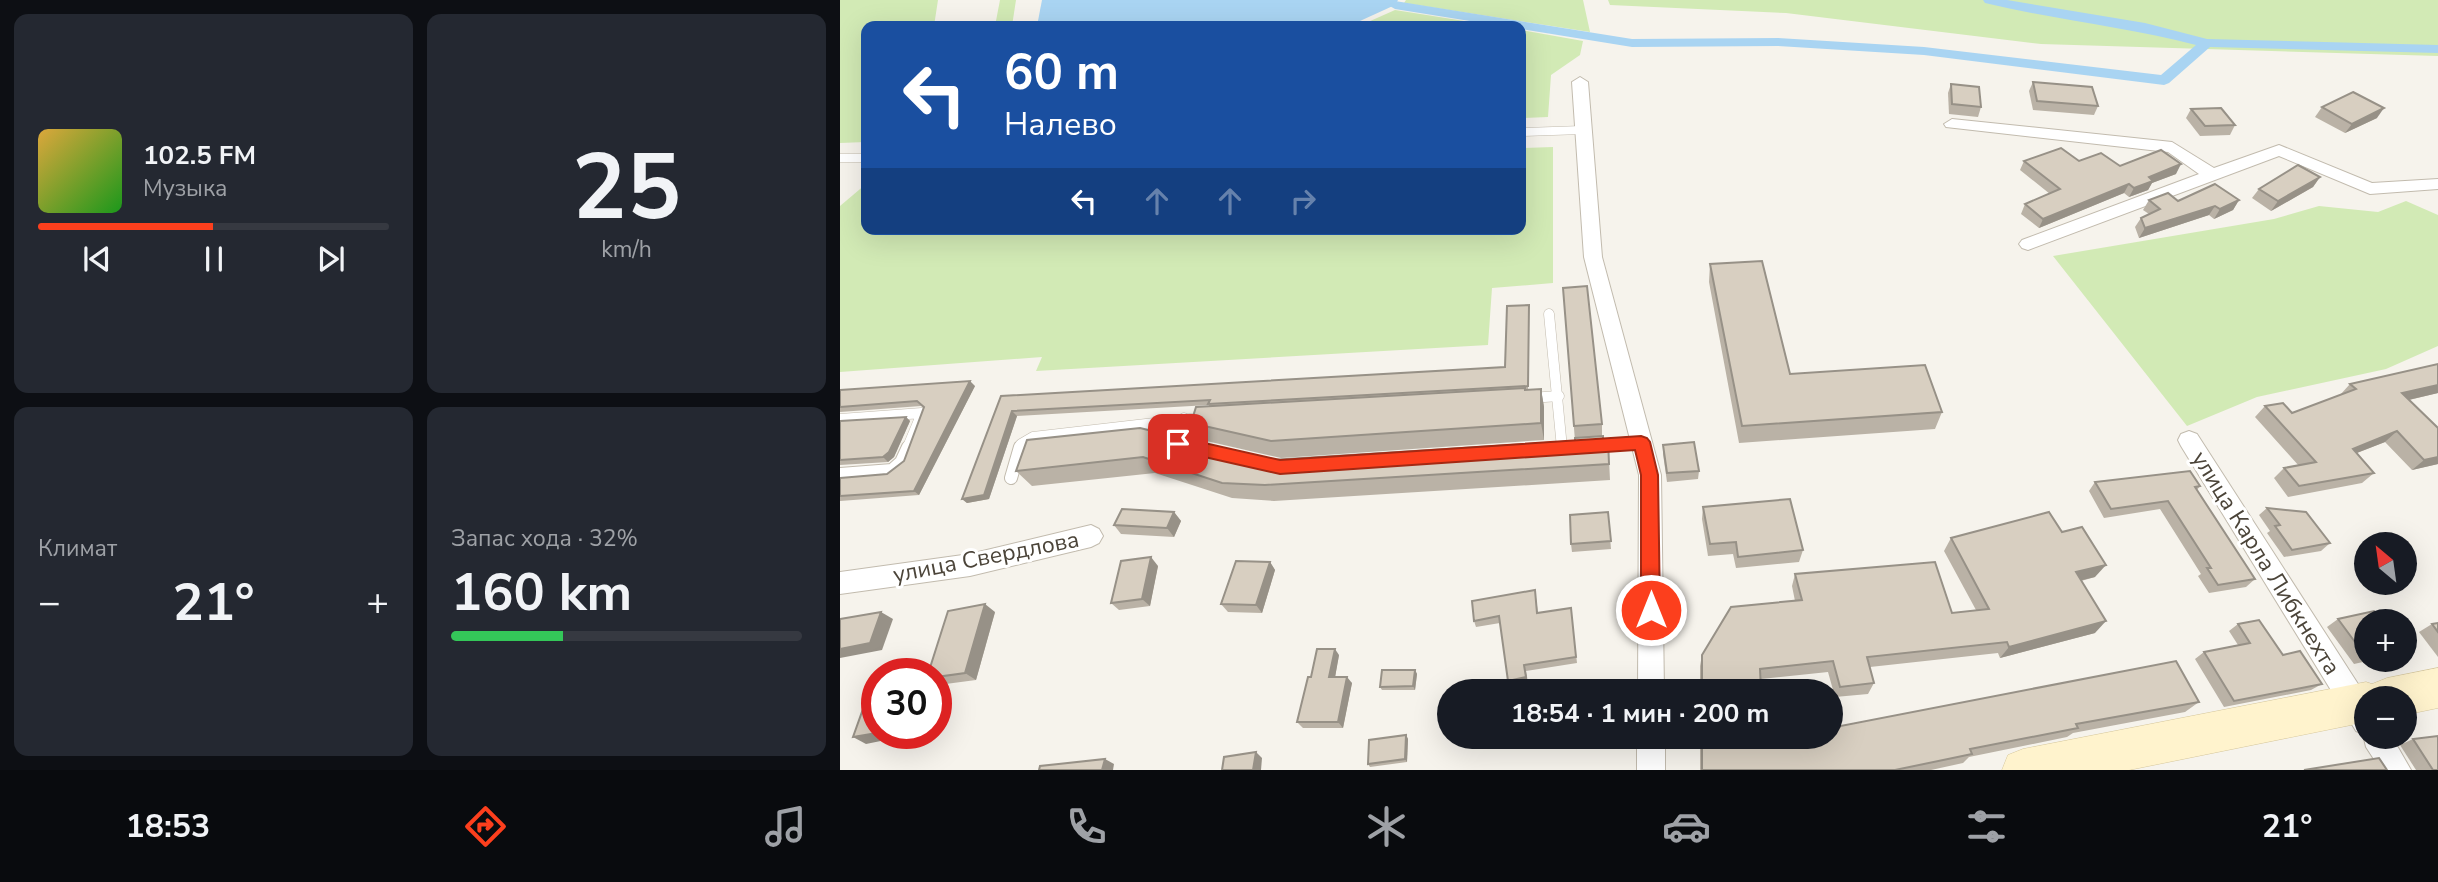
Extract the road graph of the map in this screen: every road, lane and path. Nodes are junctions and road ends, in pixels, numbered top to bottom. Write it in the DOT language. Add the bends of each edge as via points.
graph roads {
  1 [pos="1580,82"];
  2 [pos="1952,124"];
  3 [pos="1581,130"];
  4 [pos="1526,132"];
  5 [pos="840,158"];
  6 [pos="861,158"];
  7 [pos="2212,175"];
  8 [pos="2438,184"];
  9 [pos="2028,244"];
  10 [pos="1549,314"];
  11 [pos="1559,396"];
  12 [pos="1517,399"];
  13 [pos="1225,416"];
  14 [pos="1184,418"];
  15 [pos="840,419"];
  16 [pos="2189,440"];
  17 [pos="1641,442"];
  18 [pos="1588,446"];
  19 [pos="1190,447"];
  20 [pos="1575,447"];
  21 [pos="1562,448"];
  22 [pos="1548,449"];
  23 [pos="840,474"];
  24 [pos="1011,478"];
  25 [pos="1091,536"];
  26 [pos="840,583"];
  27 [pos="1651,679"];
  28 [pos="2438,688"];
  29 [pos="2354,689"];
  30 [pos="2417,696"];
  31 [pos="2354,716"];
  32 [pos="1651,749"];
  33 [pos="2387,749"];
  34 [pos="1651,770"];
  35 [pos="2023,770"];
  36 [pos="2397,770"];
  1 -- 3 [label="street"];
  2 -- 7 [label="street" via="2172,147"];
  3 -- 4 [label="lane"];
  3 -- 17 [label="street" via="1592,257"];
  5 -- 6 [label="lane"];
  7 -- 8 [label="street" via="2279,150 2370,189"];
  7 -- 9 [label="street"];
  10 -- 11 [label="lane"];
  11 -- 12 [label="lane"];
  11 -- 21 [label="lane"];
  13 -- 14 [label="lane"];
  14 -- 19 [label="lane" via="1178,444"];
  14 -- 24 [label="lane" via="1033,436 1021,444"];
  15 -- 23 [label="lane" via="922,413 901,462 892,470"];
  16 -- 29 [label="street, улица Карла Либкнехта"];
  17 -- 18 [label="lane"];
  17 -- 27 [label="street" via="1650,475"];
  20 -- 21 [label="lane"];
  21 -- 22 [label="lane"];
  25 -- 26 [label="street, улица Свердлова" via="970,565"];
  28 -- 30 [label="main road"];
  31 -- 35 [label="main road"];
  32 -- 34 [label="street"];
  33 -- 36 [label="street, улица Карла Либкнехта"];
}
